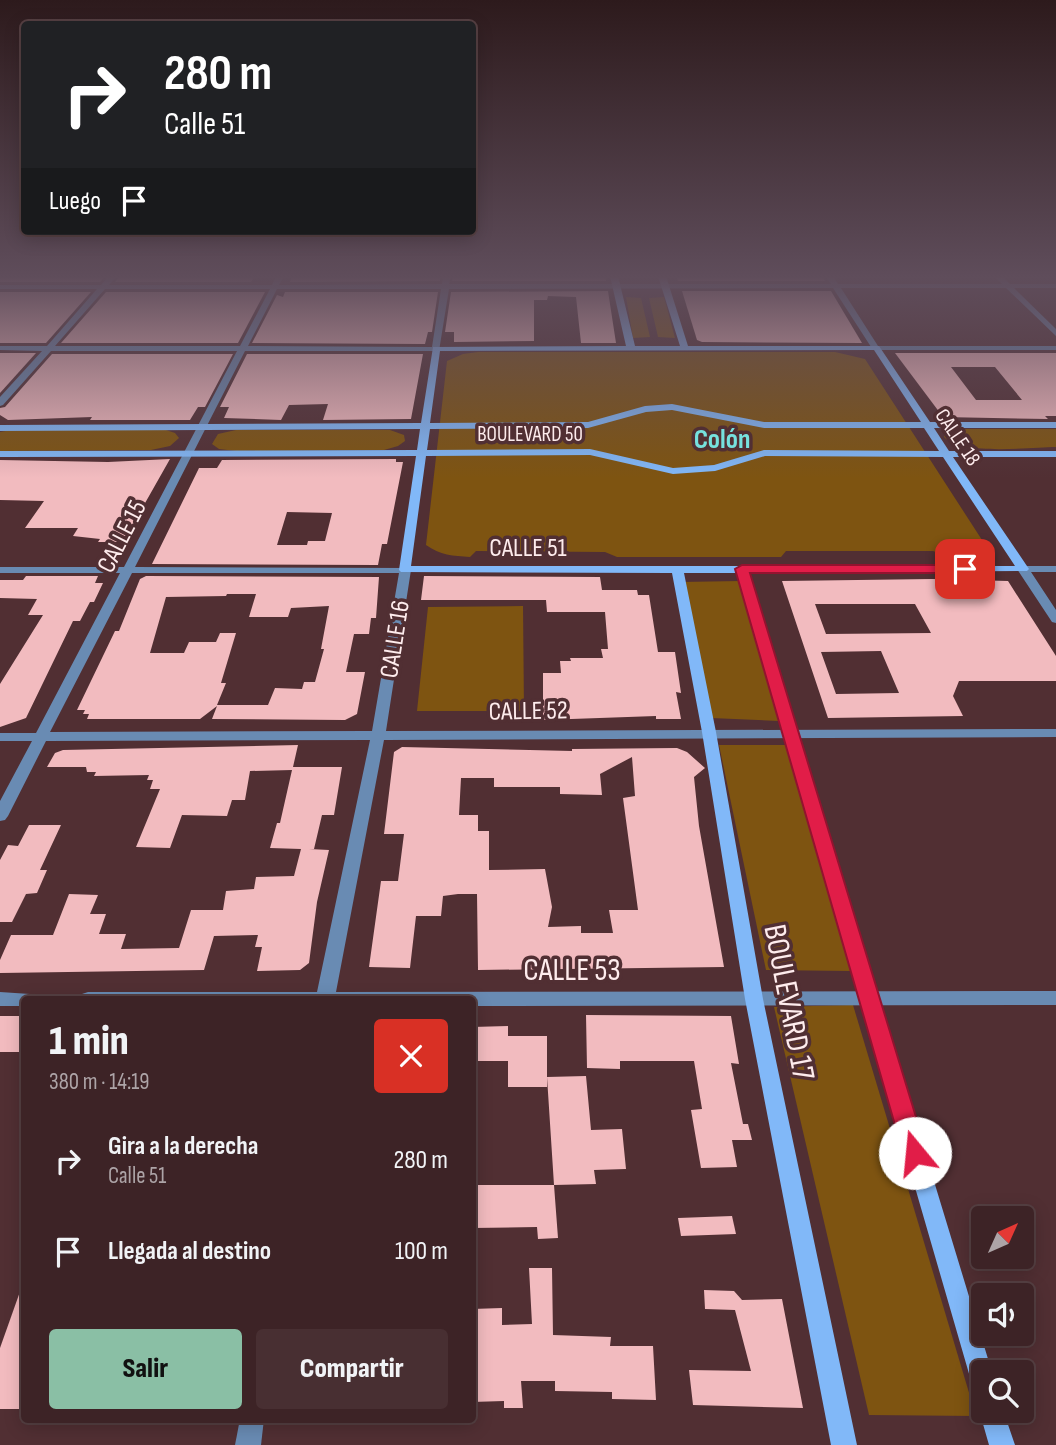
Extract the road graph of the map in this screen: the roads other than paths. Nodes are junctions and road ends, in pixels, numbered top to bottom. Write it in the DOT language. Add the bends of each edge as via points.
graph roads {
  1 [pos="52,343"];
  2 [pos="245,343"];
  3 [pos="437,343"];
  4 [pos="630,343"];
  5 [pos="684,343"];
  6 [pos="873,343"];
  7 [pos="0,348"];
  8 [pos="48,348"];
  9 [pos="631,348"];
  10 [pos="685,348"];
  11 [pos="876,348"];
  12 [pos="1056,348"];
  13 [pos="242,349"];
  14 [pos="436,349"];
  15 [pos="0,403"];
  16 [pos="927,425"];
  17 [pos="1056,425"];
  18 [pos="0,428"];
  19 [pos="202,428"];
  20 [pos="424,428"];
  21 [pos="188,452"];
  22 [pos="421,453"];
  23 [pos="0,454"];
  24 [pos="947,454"];
  25 [pos="1056,454"];
  26 [pos="131,569"];
  27 [pos="677,569"];
  28 [pos="742,569"];
  29 [pos="1023,569"];
  30 [pos="1056,569"];
  31 [pos="0,570"];
  32 [pos="405,570"];
  33 [pos="1056,619"];
  34 [pos="709,732"];
  35 [pos="1056,733"];
  36 [pos="791,734"];
  37 [pos="378,736"];
  38 [pos="0,737"];
  39 [pos="41,737"];
  40 [pos="0,816"];
  41 [pos="326,996"];
  42 [pos="1056,998"];
  43 [pos="0,999"];
  44 [pos="21,999"];
  45 [pos="476,999"];
  46 [pos="754,999"];
  47 [pos="869,999"];
  48 [pos="977,1360"];
  49 [pos="252,1423"];
  50 [pos="995,1423"];
  51 [pos="248,1445"];
  52 [pos="844,1445"];
  53 [pos="1002,1445"];
  1 -- 8 [label="street"];
  2 -- 13 [label="street, CALLE 15"];
  3 -- 14 [label="street, CALLE 16"];
  4 -- 9 [label="main road"];
  5 -- 10 [label="main road"];
  6 -- 11 [label="street, CALLE 18"];
  7 -- 8 [label="street"];
  8 -- 13 [label="street"];
  8 -- 15 [label="street"];
  9 -- 10 [label="main road"];
  9 -- 14 [label="main road"];
  10 -- 11 [label="main road"];
  11 -- 12 [label="street"];
  11 -- 16 [label="main road, CALLE 18"];
  13 -- 14 [label="street"];
  13 -- 19 [label="street, CALLE 15"];
  14 -- 20 [label="main road, CALLE 16"];
  16 -- 17 [label="main road, BOULEVARD 50"];
  16 -- 20 [label="main road, BOULEVARD 50" via="764,425 672,407 645,409 588,425"];
  16 -- 24 [label="main road, CALLE 18"];
  18 -- 19 [label="main road, BOULEVARD 50"];
  19 -- 20 [label="main road, BOULEVARD 50"];
  19 -- 21 [label="street, CALLE 15"];
  20 -- 22 [label="main road, CALLE 16"];
  21 -- 22 [label="main road, BOULEVARD 50"];
  21 -- 23 [label="main road, BOULEVARD 50"];
  21 -- 26 [label="street, CALLE 15"];
  22 -- 24 [label="main road, BOULEVARD 50" via="602,453 673,471 715,468 764,453"];
  22 -- 32 [label="main road, CALLE 16"];
  24 -- 25 [label="main road, BOULEVARD 50"];
  24 -- 29 [label="main road, CALLE 18"];
  26 -- 31 [label="street, CALLE 51"];
  26 -- 32 [label="street, CALLE 51"];
  26 -- 39 [label="street, CALLE 15"];
  27 -- 28 [label="main road, CALLE 51"];
  27 -- 32 [label="main road, CALLE 51"];
  27 -- 34 [label="main road, BOULEVARD 17"];
  28 -- 29 [label="main road, CALLE 51"];
  28 -- 36 [label="main road"];
  29 -- 30 [label="street, CALLE 51"];
  29 -- 33 [label="street, CALLE 18"];
  32 -- 37 [label="street, CALLE 16"];
  34 -- 36 [label="street, CALLE 52"];
  34 -- 37 [label="street, CALLE 52"];
  34 -- 46 [label="main road, BOULEVARD 17"];
  35 -- 36 [label="street, CALLE 52"];
  36 -- 47 [label="main road"];
  37 -- 39 [label="street, CALLE 52"];
  37 -- 41 [label="street, CALLE 16"];
  38 -- 39 [label="street, CALLE 52"];
  39 -- 40 [label="street, CALLE 15"];
  42 -- 47 [label="street, CALLE 53"];
  43 -- 44 [label="street"];
  45 -- 46 [label="street, CALLE 53"];
  46 -- 47 [label="street, CALLE 53"];
  46 -- 52 [label="main road, BOULEVARD 17"];
  47 -- 48 [label="main road"];
  49 -- 51 [label="street"];
  50 -- 53 [label="main road"];
}
